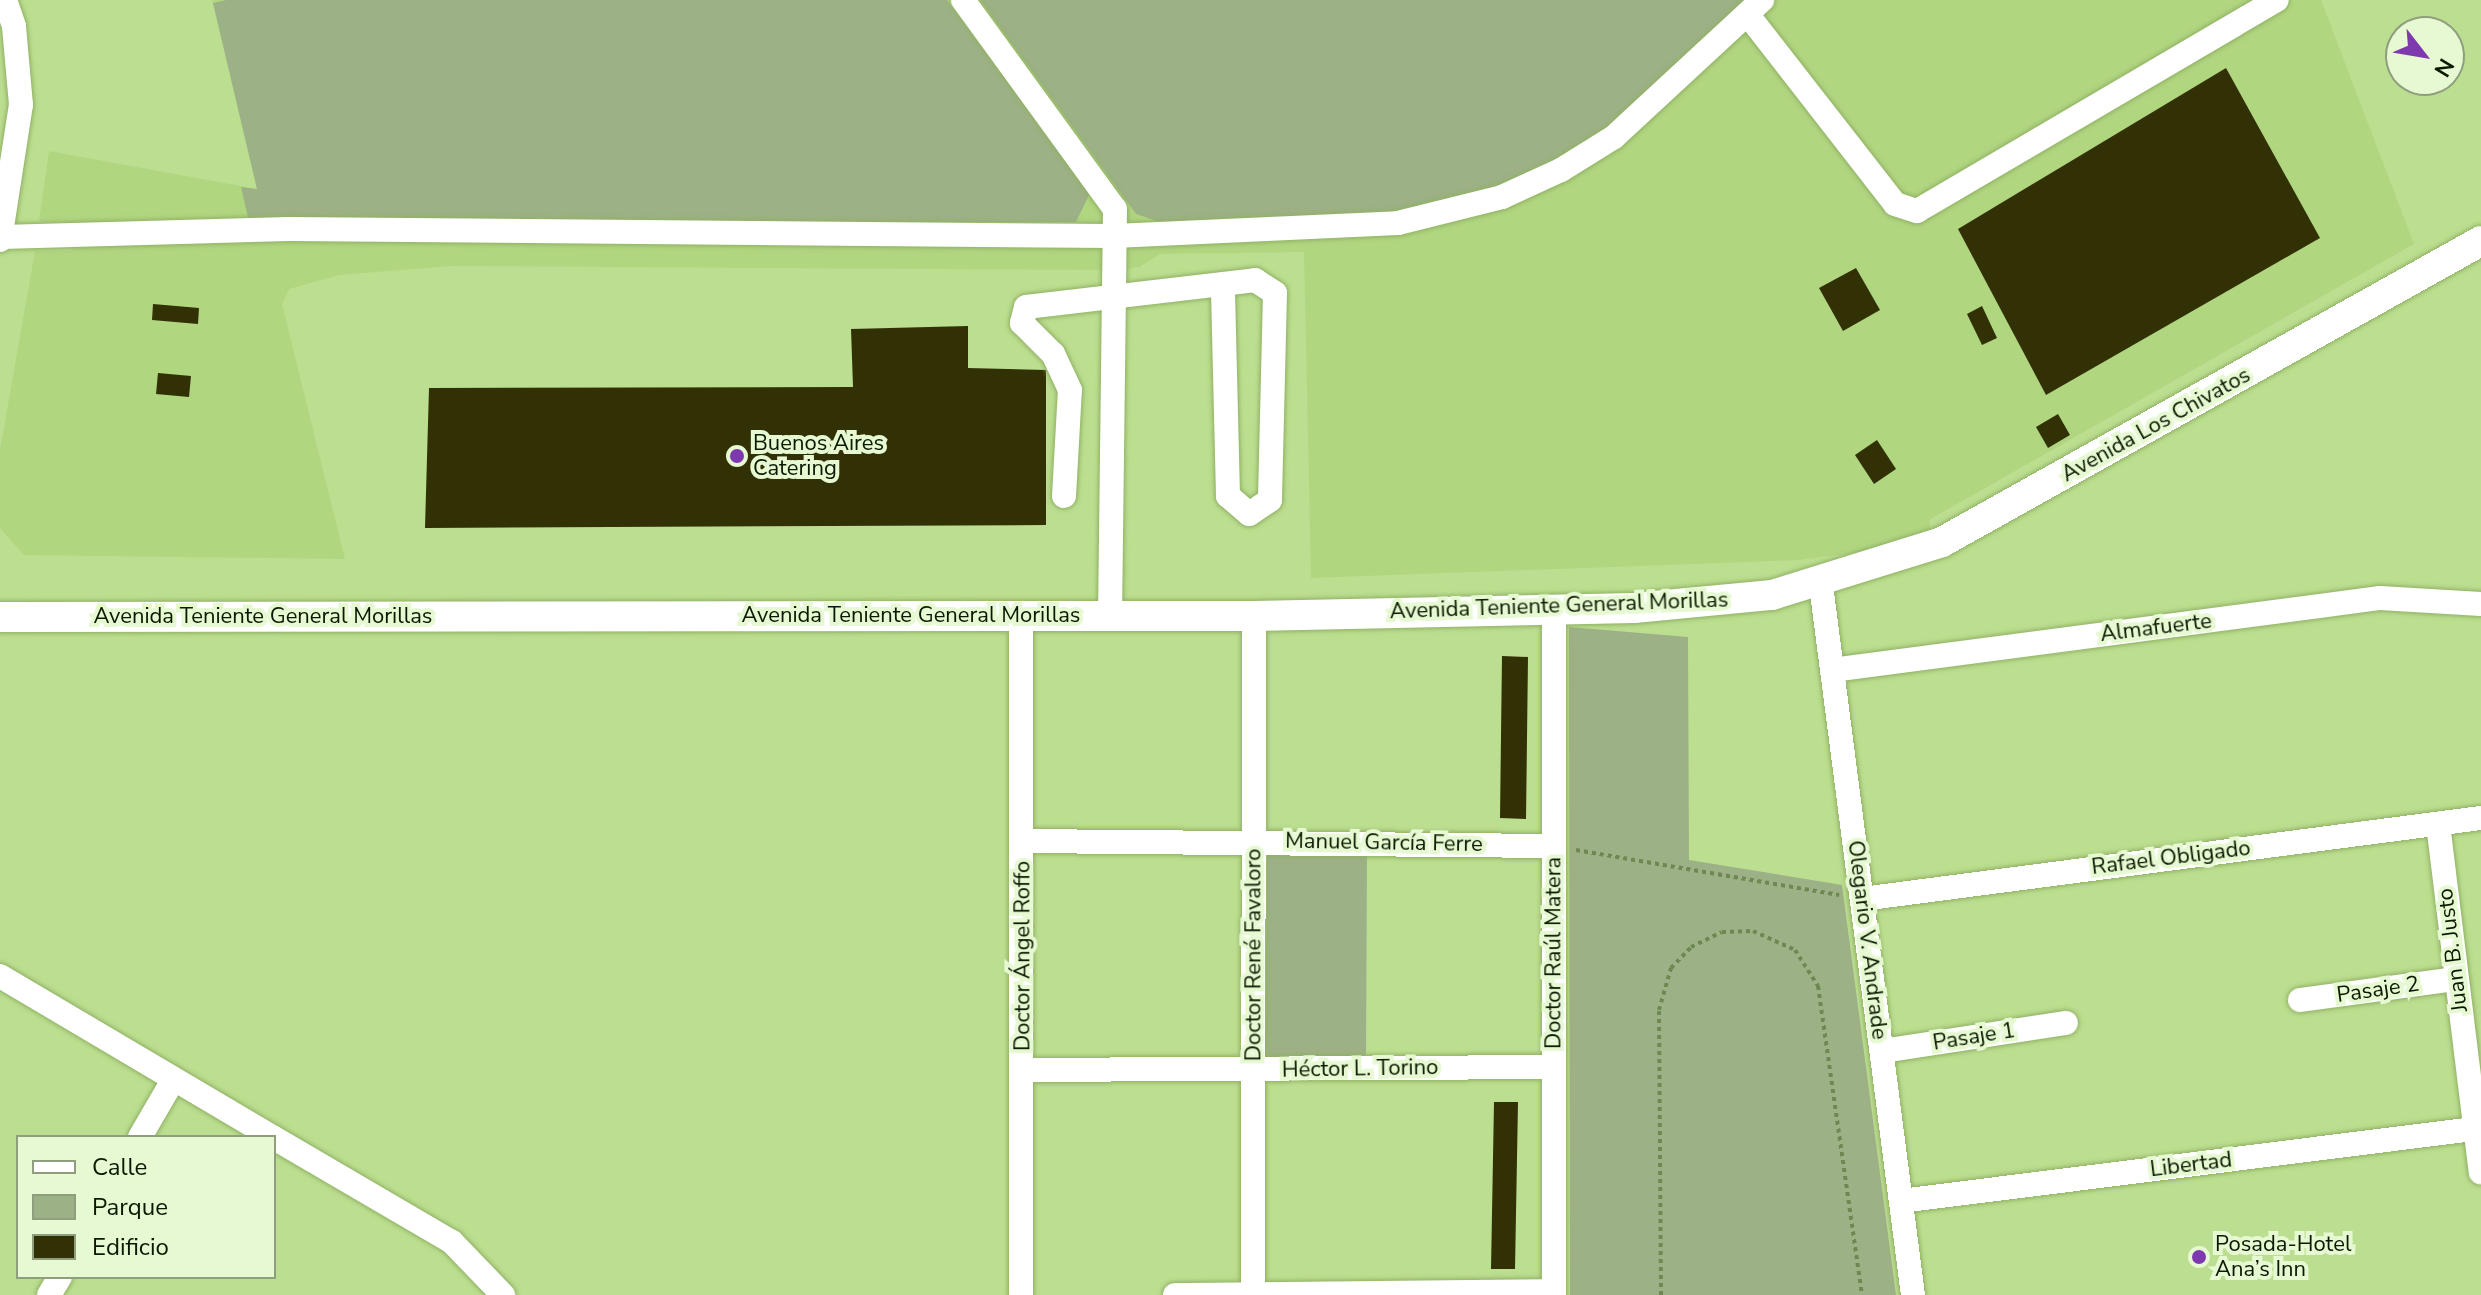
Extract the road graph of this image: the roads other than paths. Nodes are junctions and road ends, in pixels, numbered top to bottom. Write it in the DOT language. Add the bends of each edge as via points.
graph roads {
  1 [pos="5,0"];
  2 [pos="24,0"];
  3 [pos="963,0"];
  4 [pos="2277,0"];
  5 [pos="1755,8"];
  6 [pos="18,84"];
  7 [pos="1114,236"];
  8 [pos="0,239"];
  9 [pos="2481,241"];
  10 [pos="1223,285"];
  11 [pos="1111,300"];
  12 [pos="1064,496"];
  13 [pos="1821,585"];
  14 [pos="2481,604"];
  15 [pos="1554,610"];
  16 [pos="1110,616"];
  17 [pos="1254,616"];
  18 [pos="0,617"];
  19 [pos="1021,617"];
  20 [pos="1832,670"];
  21 [pos="2481,818"];
  22 [pos="2438,824"];
  23 [pos="1023,841"];
  24 [pos="1254,841"];
  25 [pos="1554,846"];
  26 [pos="1862,899"];
  27 [pos="0,976"];
  28 [pos="2456,979"];
  29 [pos="2300,1000"];
  30 [pos="2066,1023"];
  31 [pos="1882,1051"];
  32 [pos="1554,1067"];
  33 [pos="1022,1070"];
  34 [pos="1253,1071"];
  35 [pos="173,1080"];
  36 [pos="2478,1129"];
  37 [pos="141,1135"];
  38 [pos="268,1135"];
  39 [pos="276,1140"];
  40 [pos="2481,1172"];
  41 [pos="1901,1201"];
  42 [pos="1554,1293"];
  43 [pos="1253,1294"];
  44 [pos="503,1295"];
  45 [pos="1021,1295"];
  46 [pos="1175,1295"];
  47 [pos="1913,1295"];
  1 -- 6 [label="street" via="14,26"];
  2 -- 6 [label="street" via="27,30"];
  3 -- 7 [label="street" via="1115,209"];
  4 -- 5 [label="street" via="1917,211 1895,204"];
  5 -- 7 [label="street" via="1614,137 1502,197 1398,223"];
  6 -- 8 [label="street" via="20,122"];
  7 -- 8 [label="street" via="288,229"];
  7 -- 11 [label="street"];
  9 -- 13 [label="main road, Avenida Los Chivatos" via="1942,542"];
  10 -- 10 [label="street" via="1255,280 1275,293 1272,493 1249,514 1228,496"];
  10 -- 11 [label="street"];
  11 -- 12 [label="street" via="1053,300 1022,314 1022,323 1053,354 1070,390"];
  11 -- 16 [label="street"];
  13 -- 15 [label="main road, Avenida Teniente General Morillas" via="1712,603"];
  13 -- 20 [label="street, Olegario V. Andrade"];
  14 -- 20 [label="street, Almafuerte" via="2380,598"];
  15 -- 17 [label="main road, Avenida Teniente General Morillas"];
  15 -- 25 [label="street, Doctor Raúl Matera"];
  16 -- 17 [label="main road, Avenida Teniente General Morillas"];
  16 -- 19 [label="main road, Avenida Teniente General Morillas"];
  17 -- 24 [label="street, Doctor René Favaloro"];
  18 -- 19 [label="main road, Avenida Teniente General Morillas"];
  19 -- 23 [label="street, Doctor Ángel Roffo"];
  20 -- 26 [label="street, Olegario V. Andrade"];
  21 -- 22 [label="street, Rafael Obligado"];
  22 -- 26 [label="street, Rafael Obligado"];
  22 -- 28 [label="street, Juan B. Justo"];
  23 -- 24 [label="street, Manuel García Ferre"];
  23 -- 33 [label="street, Doctor Ángel Roffo"];
  24 -- 25 [label="street, Manuel García Ferre"];
  24 -- 34 [label="street, Doctor René Favaloro"];
  25 -- 32 [label="street, Doctor Raúl Matera"];
  26 -- 31 [label="street, Olegario V. Andrade"];
  27 -- 35 [label="street"];
  28 -- 29 [label="street, Pasaje 2"];
  28 -- 36 [label="street, Juan B. Justo"];
  30 -- 31 [label="street, Pasaje 1"];
  31 -- 41 [label="street, Olegario V. Andrade"];
  32 -- 34 [label="street, Héctor L. Torino"];
  32 -- 42 [label="street, Doctor Raúl Matera"];
  33 -- 34 [label="street, Héctor L. Torino"];
  33 -- 45 [label="street, Doctor Ángel Roffo"];
  34 -- 43 [label="street, Doctor René Favaloro"];
  35 -- 37 [label="street"];
  35 -- 38 [label="street"];
  36 -- 40 [label="street, Juan B. Justo"];
  36 -- 41 [label="street, Libertad"];
  39 -- 44 [label="street" via="452,1242"];
  41 -- 47 [label="street, Olegario V. Andrade"];
  42 -- 43 [label="street"];
  43 -- 46 [label="street"];
}
